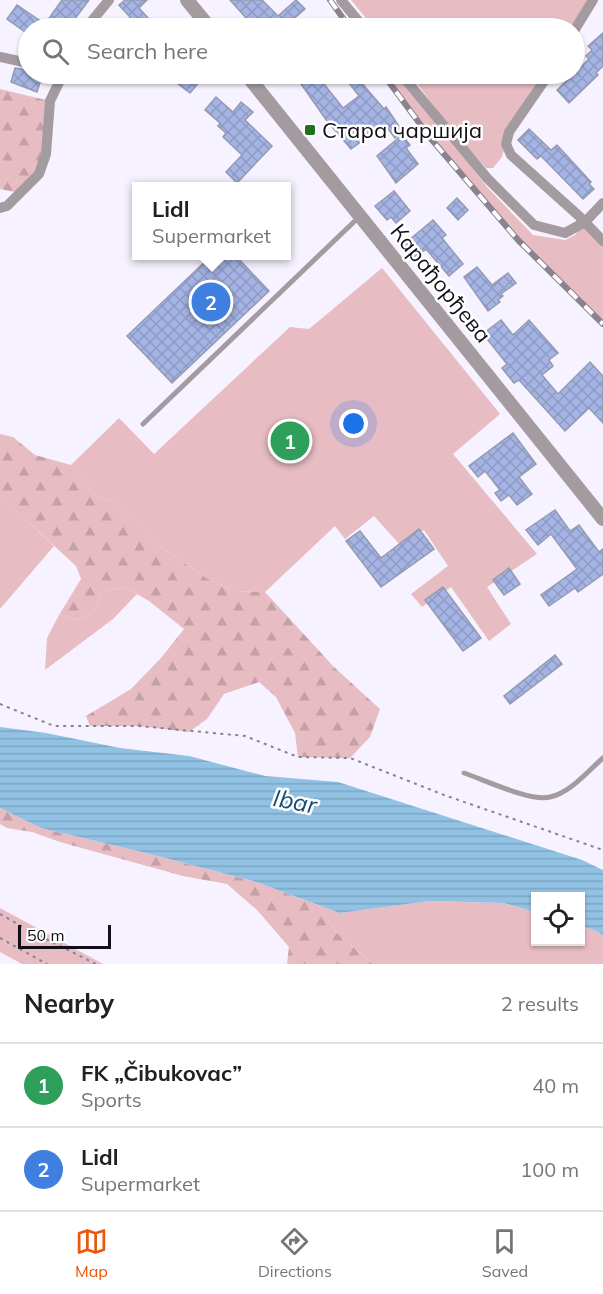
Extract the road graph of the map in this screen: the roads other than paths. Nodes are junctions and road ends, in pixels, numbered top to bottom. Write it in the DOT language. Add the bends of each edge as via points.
graph roads {
  1 [pos="109,0"];
  2 [pos="187,0"];
  3 [pos="341,0"];
  4 [pos="593,0"];
  5 [pos="94,18"];
  6 [pos="202,18"];
  7 [pos="356,18"];
  8 [pos="582,18"];
  9 [pos="0,57"];
  10 [pos="18,61"];
  11 [pos="58,84"];
  12 [pos="254,84"];
  13 [pos="409,84"];
  14 [pos="542,84"];
  15 [pos="603,203"];
  16 [pos="0,208"];
  17 [pos="361,216"];
  18 [pos="585,222"];
  19 [pos="603,241"];
  20 [pos="143,424"];
  21 [pos="603,519"];
  22 [pos="603,758"];
  23 [pos="465,773"];
  1 -- 5 [label="street"];
  2 -- 6 [label="street"];
  3 -- 7 [label="street"];
  4 -- 8 [label="street"];
  9 -- 10 [label="street"];
  11 -- 16 [label="street" via="50,101 46,154 39,174 7,206"];
  12 -- 17 [label="street, Карађорђева"];
  13 -- 18 [label="street" via="487,178 534,225 565,233"];
  14 -- 18 [label="street" via="509,132 506,144 511,155"];
  15 -- 18 [label="street"];
  17 -- 20 [label="lane"];
  17 -- 21 [label="street, Карађорђева"];
  18 -- 19 [label="street"];
  22 -- 23 [label="lane" via="551,797 536,798"];
}
